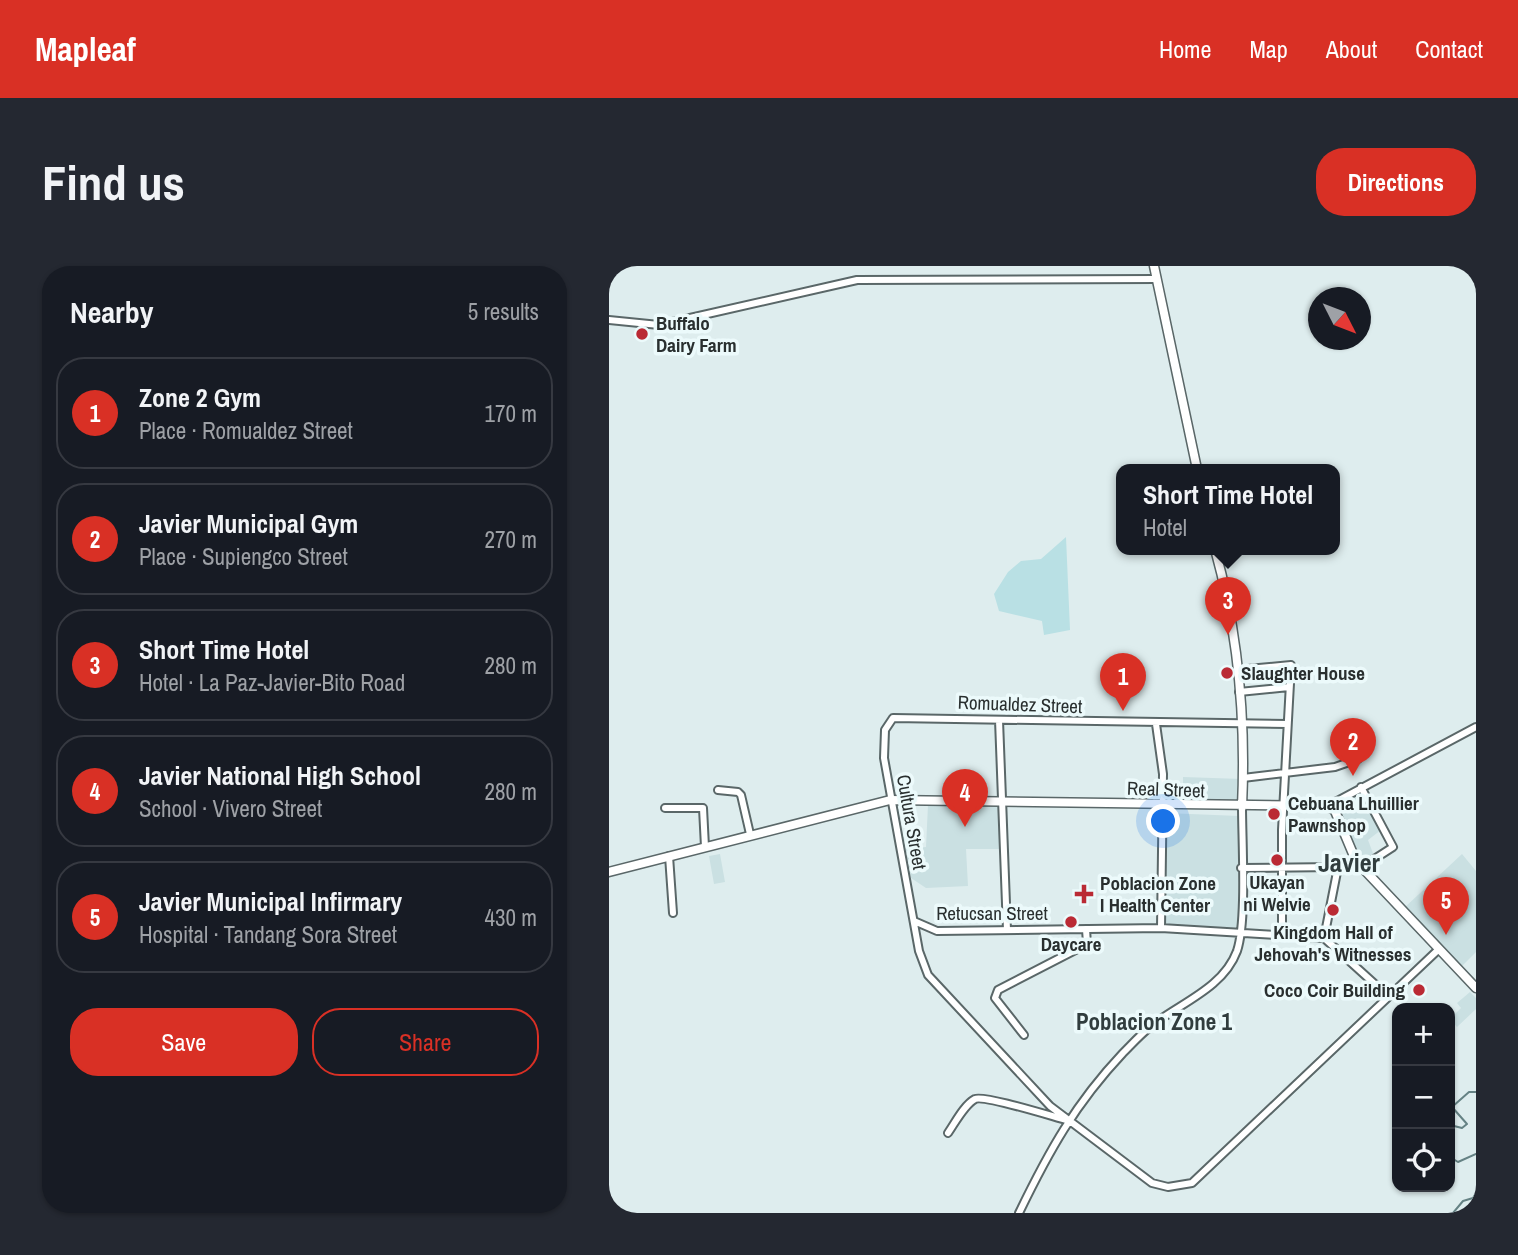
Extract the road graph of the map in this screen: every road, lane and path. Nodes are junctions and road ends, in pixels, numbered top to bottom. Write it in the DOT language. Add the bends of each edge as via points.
graph roads {
  1 [pos="1154,266"];
  2 [pos="1157,279"];
  3 [pos="609,320"];
  4 [pos="1196,464"];
  5 [pos="1216,555"];
  6 [pos="1237,670"];
  7 [pos="1289,687"];
  8 [pos="1239,692"];
  9 [pos="999,720"];
  10 [pos="1156,724"];
  11 [pos="1241,724"];
  12 [pos="1287,724"];
  13 [pos="1476,727"];
  14 [pos="885,730"];
  15 [pos="1358,759"];
  16 [pos="1285,773"];
  17 [pos="1243,778"];
  18 [pos="1361,787"];
  19 [pos="718,790"];
  20 [pos="890,800"];
  21 [pos="1002,801"];
  22 [pos="1164,805"];
  23 [pos="1328,806"];
  24 [pos="1242,807"];
  25 [pos="665,808"];
  26 [pos="1283,808"];
  27 [pos="750,834"];
  28 [pos="705,847"];
  29 [pos="669,856"];
  30 [pos="1359,864"];
  31 [pos="1282,867"];
  32 [pos="1338,867"];
  33 [pos="1241,868"];
  34 [pos="609,872"];
  35 [pos="673,913"];
  36 [pos="914,920"];
  37 [pos="1161,928"];
  38 [pos="1086,929"];
  39 [pos="1007,930"];
  40 [pos="1240,931"];
  41 [pos="1282,934"];
  42 [pos="1324,938"];
  43 [pos="1439,949"];
  44 [pos="1476,988"];
  45 [pos="1388,996"];
  46 [pos="1024,1035"];
  47 [pos="1068,1121"];
  48 [pos="948,1133"];
  49 [pos="1019,1213"];
  1 -- 2 [label="main road"];
  2 -- 3 [label="street" via="857,280 659,325"];
  2 -- 4 [label="main road"];
  5 -- 6 [label="main road" via="1232,620"];
  6 -- 7 [label="street" via="1291,665"];
  6 -- 8 [label="main road"];
  7 -- 8 [label="street"];
  7 -- 12 [label="street"];
  8 -- 11 [label="main road"];
  9 -- 10 [label="street, Romualdez Street"];
  9 -- 14 [label="street, Romualdez Street" via="899,717 889,721"];
  9 -- 21 [label="street"];
  10 -- 11 [label="street, Romualdez Street"];
  10 -- 22 [label="street"];
  11 -- 12 [label="street, Romualdez Street"];
  11 -- 17 [label="main road"];
  12 -- 16 [label="street"];
  13 -- 18 [label="street"];
  14 -- 20 [label="street, Cultura Street"];
  15 -- 16 [label="street" via="1335,767"];
  16 -- 17 [label="street"];
  16 -- 26 [label="street"];
  17 -- 24 [label="main road"];
  18 -- 23 [label="street"];
  18 -- 30 [label="street" via="1393,847"];
  19 -- 27 [label="street" via="741,795"];
  20 -- 21 [label="main road, Real Street"];
  20 -- 27 [label="main road, Real Street"];
  20 -- 36 [label="street, Cultura Street"];
  21 -- 22 [label="main road, Real Street"];
  21 -- 39 [label="street"];
  22 -- 24 [label="main road, Real Street"];
  22 -- 37 [label="street"];
  23 -- 26 [label="main road, Real Street"];
  23 -- 30 [label="main road" via="1335,811"];
  24 -- 26 [label="main road, Real Street"];
  24 -- 33 [label="street"];
  25 -- 28 [label="street" via="703,808"];
  26 -- 31 [label="street"];
  27 -- 28 [label="main road, Real Street"];
  28 -- 29 [label="main road, Real Street"];
  29 -- 34 [label="main road, Real Street"];
  29 -- 35 [label="street"];
  30 -- 32 [label="street"];
  30 -- 43 [label="main road"];
  31 -- 32 [label="street"];
  31 -- 33 [label="street"];
  31 -- 41 [label="street"];
  32 -- 42 [label="street"];
  33 -- 40 [label="street"];
  36 -- 39 [label="street, Retucsan Street" via="937,932"];
  36 -- 47 [label="street, Cultura Street" via="922,963 933,981"];
  37 -- 38 [label="street, Retucsan Street"];
  37 -- 40 [label="street, Retucsan Street"];
  38 -- 39 [label="street, Retucsan Street"];
  38 -- 46 [label="street" via="1087,944 998,990 995,998 1000,1007"];
  40 -- 41 [label="street, Retucsan Street"];
  40 -- 47 [label="street" via="1234,958 1219,976 1149,1028"];
  41 -- 42 [label="street, Retucsan Street"];
  42 -- 45 [label="street"];
  43 -- 44 [label="main road"];
  43 -- 45 [label="street, Cultura Street"];
  45 -- 47 [label="street, Cultura Street" via="1192,1183 1168,1187 1152,1183"];
  47 -- 48 [label="street" via="978,1097"];
  47 -- 49 [label="street"];
}
